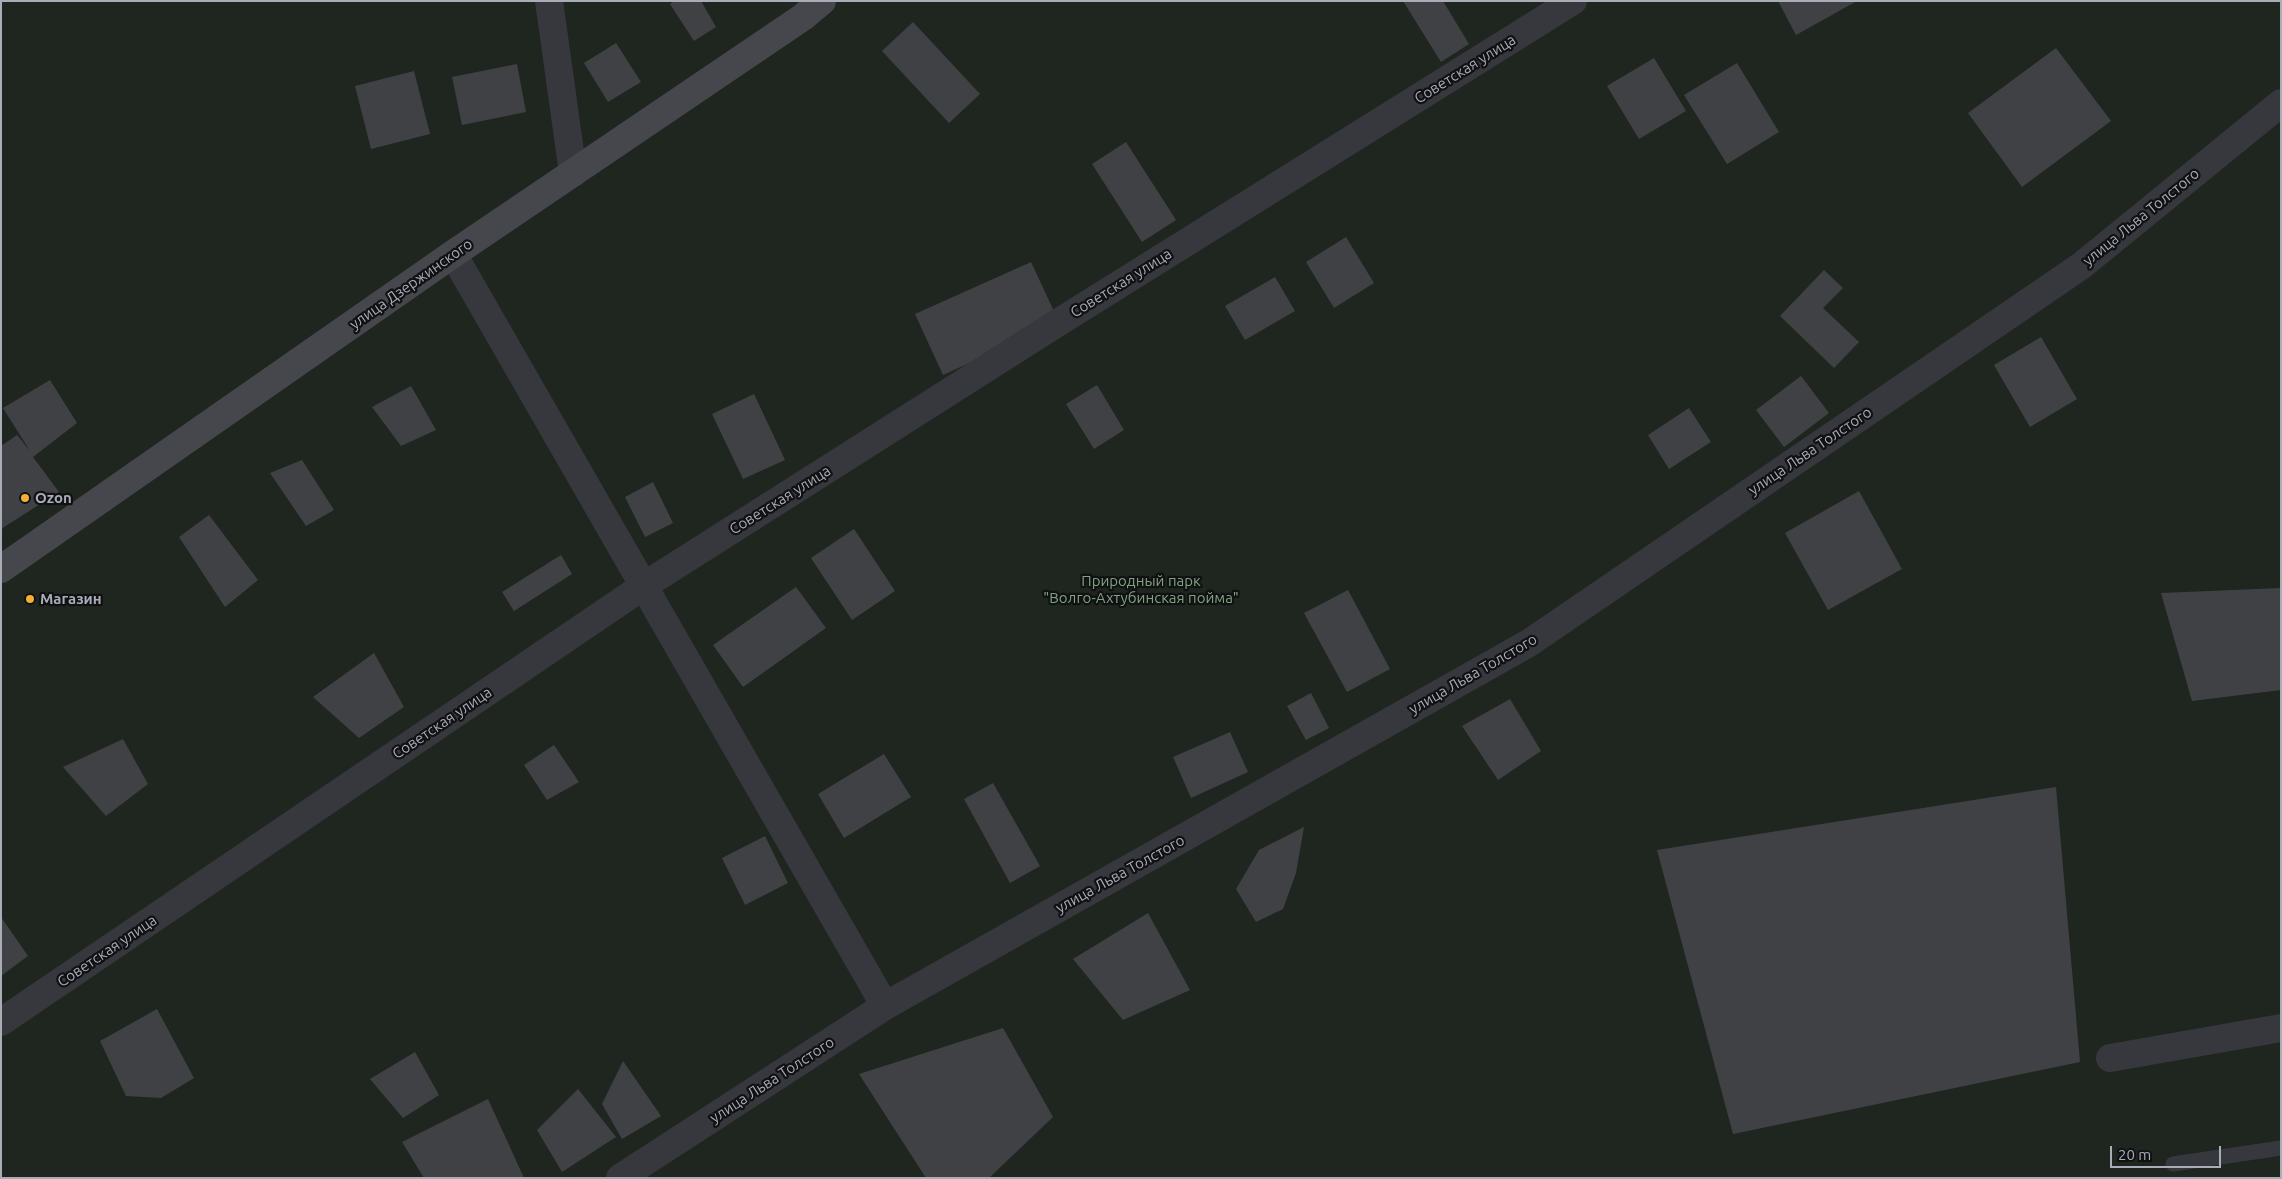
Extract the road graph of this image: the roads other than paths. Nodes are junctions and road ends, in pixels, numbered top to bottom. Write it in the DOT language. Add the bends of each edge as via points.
graph roads {
  1 [pos="549,1"];
  2 [pos="822,1"];
  3 [pos="1573,1"];
  4 [pos="2281,103"];
  5 [pos="573,173"];
  6 [pos="453,254"];
  7 [pos="1,570"];
  8 [pos="642,587"];
  9 [pos="885,1006"];
  10 [pos="1,1022"];
  11 [pos="2281,1028"];
  12 [pos="2110,1058"];
  13 [pos="2281,1148"];
  14 [pos="2173,1164"];
  15 [pos="620,1178"];
  1 -- 5 [label="street"];
  2 -- 5 [label="street, улица Дзержинского"];
  3 -- 8 [label="street, Советская улица"];
  4 -- 9 [label="street, улица Льва Толстого" via="2080,266 1529,643"];
  5 -- 6 [label="street, улица Дзержинского"];
  6 -- 7 [label="street, улица Дзержинского"];
  6 -- 8 [label="street"];
  8 -- 9 [label="street"];
  8 -- 10 [label="street, Советская улица"];
  9 -- 15 [label="street, улица Льва Толстого"];
  11 -- 12 [label="street"];
  13 -- 14 [label="lane"];
}
